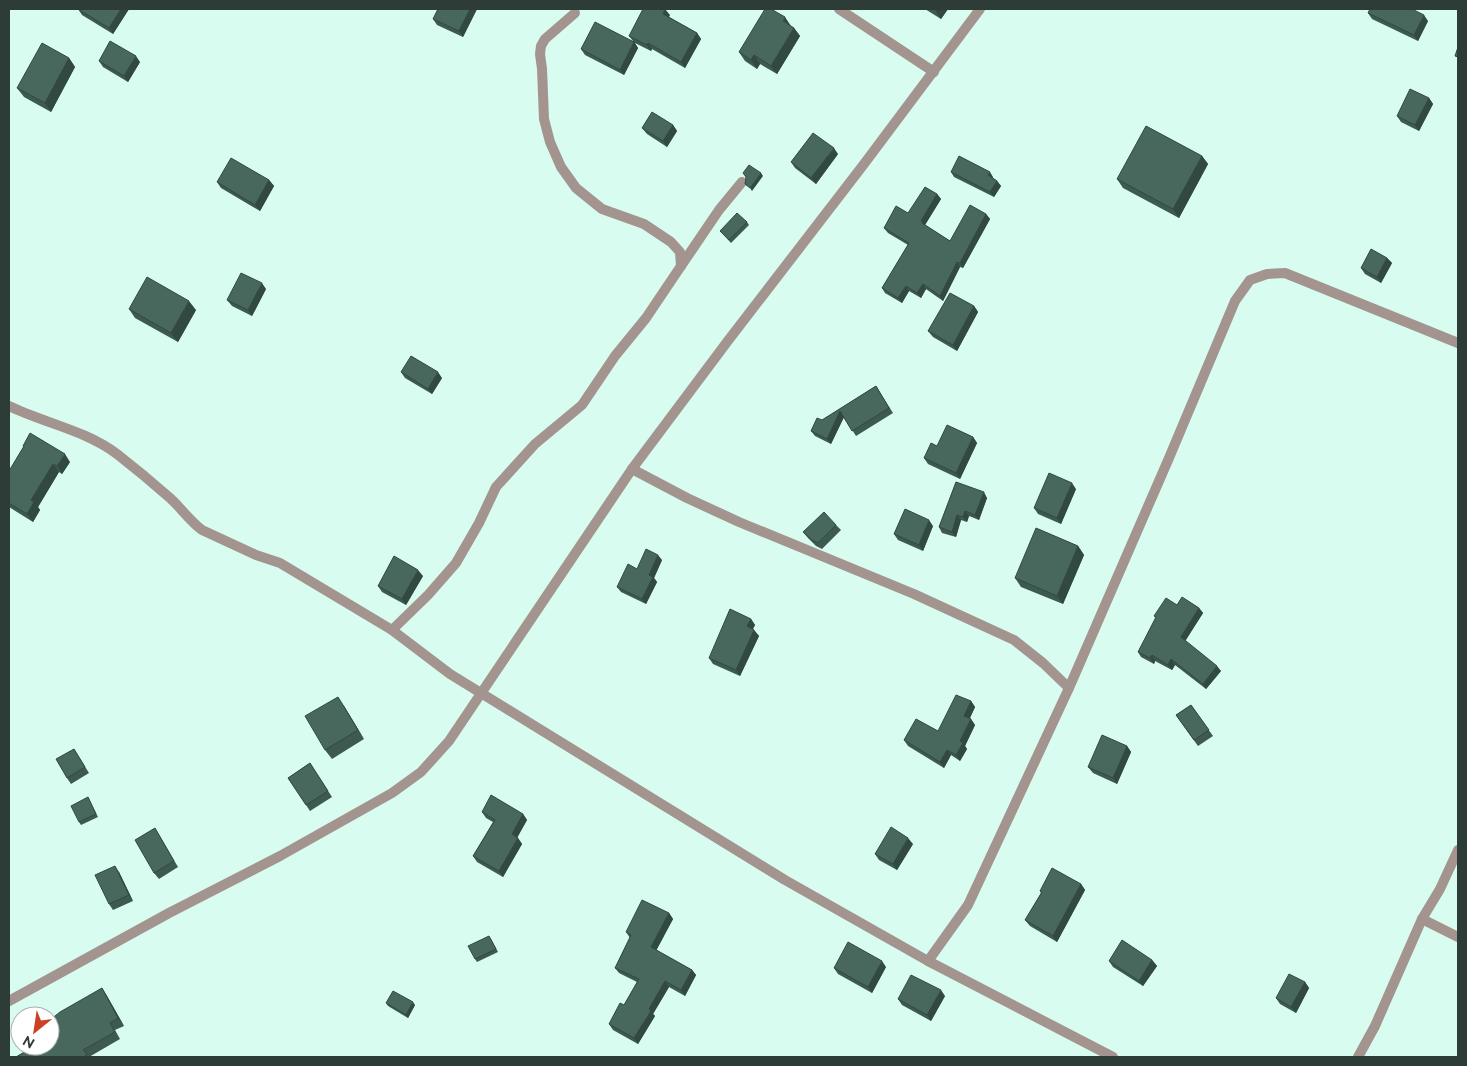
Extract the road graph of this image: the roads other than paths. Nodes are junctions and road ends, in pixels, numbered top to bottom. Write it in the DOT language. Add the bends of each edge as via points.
graph roads {
  1 [pos="839,9"];
  2 [pos="980,9"];
  3 [pos="575,13"];
  4 [pos="934,72"];
  5 [pos="742,182"];
  6 [pos="681,266"];
  7 [pos="1457,340"];
  8 [pos="9,406"];
  9 [pos="632,469"];
  10 [pos="392,630"];
  11 [pos="1069,688"];
  12 [pos="481,694"];
  13 [pos="1458,850"];
  14 [pos="1422,919"];
  15 [pos="1458,937"];
  16 [pos="928,961"];
  17 [pos="9,1001"];
  18 [pos="1112,1057"];
  19 [pos="1358,1057"];
  1 -- 4 [label="street"];
  2 -- 4 [label="street"];
  3 -- 6 [label="street" via="541,46 544,119 550,142 561,167 576,188 602,208 644,224 672,242 680,252"];
  4 -- 9 [label="street"];
  5 -- 6 [label="street"];
  6 -- 10 [label="street" via="582,405 535,444 496,487 456,563"];
  7 -- 11 [label="street" via="1285,272 1250,280 1235,301"];
  8 -- 10 [label="street" via="83,434 107,448 170,498 202,530 280,563"];
  9 -- 11 [label="street" via="739,522 904,590 1014,640"];
  9 -- 12 [label="street"];
  10 -- 12 [label="street"];
  11 -- 16 [label="street" via="968,905"];
  12 -- 16 [label="street" via="785,880"];
  12 -- 17 [label="street" via="449,740 421,772 392,793"];
  13 -- 14 [label="street"];
  14 -- 15 [label="street"];
  14 -- 19 [label="street"];
  16 -- 18 [label="street"];
}
